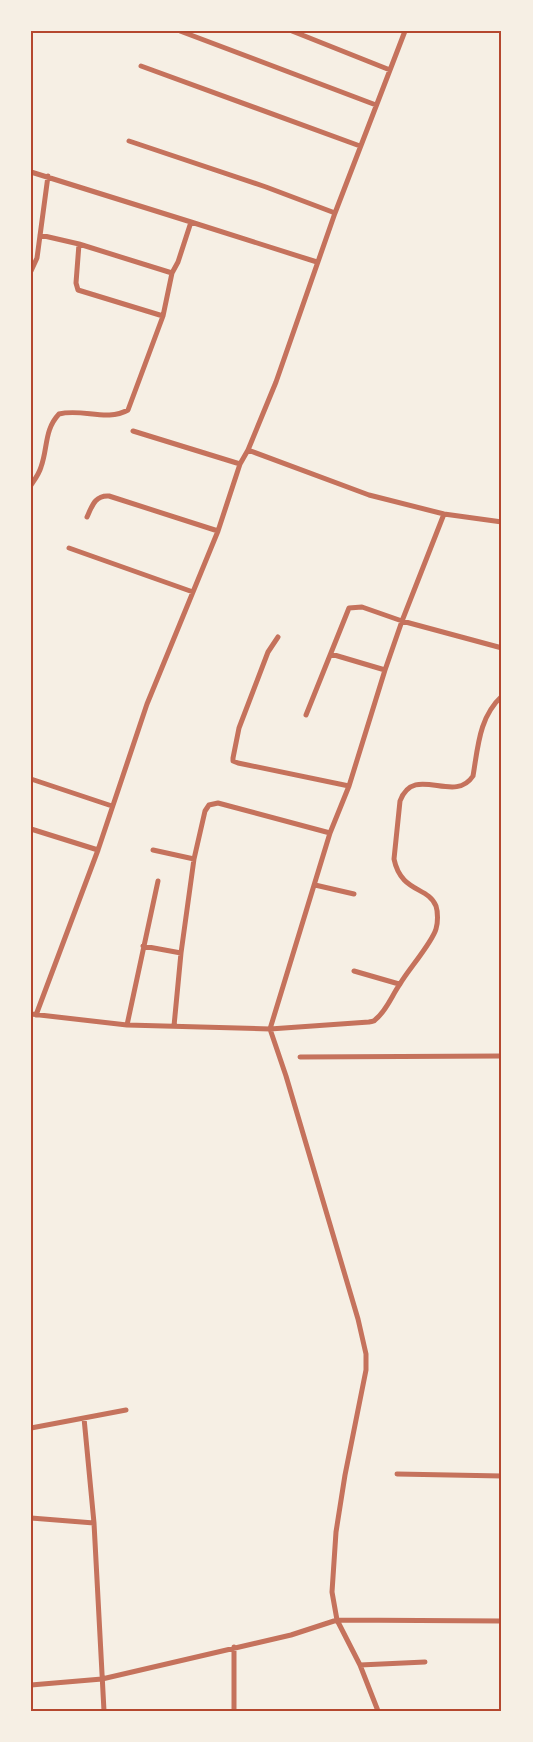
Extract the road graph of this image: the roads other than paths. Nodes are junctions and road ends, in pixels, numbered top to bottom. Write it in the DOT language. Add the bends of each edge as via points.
graph roads {
  1 [pos="180,31"];
  2 [pos="292,31"];
  3 [pos="405,31"];
  4 [pos="141,66"];
  5 [pos="390,70"];
  6 [pos="376,105"];
  7 [pos="129,141"];
  8 [pos="360,146"];
  9 [pos="31,172"];
  10 [pos="48,176"];
  11 [pos="334,214"];
  12 [pos="191,222"];
  13 [pos="40,235"];
  14 [pos="80,244"];
  15 [pos="317,262"];
  16 [pos="31,271"];
  17 [pos="172,274"];
  18 [pos="163,316"];
  19 [pos="133,432"];
  20 [pos="248,450"];
  21 [pos="240,464"];
  22 [pos="31,485"];
  23 [pos="444,514"];
  24 [pos="87,517"];
  25 [pos="502,522"];
  26 [pos="218,531"];
  27 [pos="69,548"];
  28 [pos="193,592"];
  29 [pos="402,621"];
  30 [pos="278,637"];
  31 [pos="502,648"];
  32 [pos="331,654"];
  33 [pos="384,670"];
  34 [pos="502,696"];
  35 [pos="306,715"];
  36 [pos="31,779"];
  37 [pos="349,786"];
  38 [pos="112,806"];
  39 [pos="31,829"];
  40 [pos="330,833"];
  41 [pos="98,850"];
  42 [pos="153,850"];
  43 [pos="194,859"];
  44 [pos="158,881"];
  45 [pos="315,885"];
  46 [pos="354,894"];
  47 [pos="143,946"];
  48 [pos="181,953"];
  49 [pos="354,971"];
  50 [pos="399,984"];
  51 [pos="34,1015"];
  52 [pos="127,1025"];
  53 [pos="174,1026"];
  54 [pos="270,1029"];
  55 [pos="502,1056"];
  56 [pos="300,1057"];
  57 [pos="126,1410"];
  58 [pos="84,1418"];
  59 [pos="31,1428"];
  60 [pos="397,1474"];
  61 [pos="502,1476"];
  62 [pos="31,1518"];
  63 [pos="94,1523"];
  64 [pos="338,1620"];
  65 [pos="502,1622"];
  66 [pos="234,1647"];
  67 [pos="425,1662"];
  68 [pos="360,1665"];
  69 [pos="102,1680"];
  70 [pos="31,1685"];
  71 [pos="104,1711"];
  72 [pos="234,1711"];
  73 [pos="378,1711"];
  1 -- 6 [label="street"];
  2 -- 5 [label="street"];
  3 -- 5 [label="street"];
  4 -- 8 [label="street"];
  5 -- 6 [label="street"];
  6 -- 8 [label="street"];
  7 -- 11 [label="street" via="266,187"];
  8 -- 11 [label="street"];
  9 -- 10 [label="street"];
  10 -- 12 [label="street"];
  10 -- 13 [label="street"];
  11 -- 15 [label="street"];
  12 -- 15 [label="street"];
  12 -- 17 [label="street"];
  13 -- 14 [label="street"];
  13 -- 16 [label="street" via="37,258"];
  14 -- 17 [label="street"];
  14 -- 18 [label="street" via="78,290"];
  15 -- 20 [label="street" via="276,382"];
  17 -- 18 [label="street"];
  18 -- 22 [label="street" via="128,410 109,416 77,412 59,414 49,427 42,465"];
  19 -- 21 [label="street"];
  20 -- 21 [label="street"];
  20 -- 23 [label="street" via="369,494"];
  21 -- 26 [label="street"];
  23 -- 25 [label="street"];
  23 -- 29 [label="street"];
  24 -- 26 [label="street" via="96,500 103,495"];
  26 -- 28 [label="street"];
  27 -- 28 [label="street"];
  28 -- 38 [label="street" via="147,704"];
  29 -- 31 [label="street"];
  29 -- 32 [label="street" via="362,607 349,608"];
  29 -- 33 [label="street"];
  30 -- 37 [label="street" via="263,663 239,728 233,761"];
  32 -- 33 [label="street"];
  32 -- 35 [label="street"];
  33 -- 37 [label="street"];
  34 -- 50 [label="street" via="483,722 470,780 458,786 412,785 405,790 400,801 396,868 406,883 431,899 437,910 436,930"];
  36 -- 38 [label="street"];
  37 -- 40 [label="street"];
  38 -- 41 [label="street"];
  39 -- 41 [label="street"];
  40 -- 43 [label="street" via="215,803 205,811"];
  40 -- 45 [label="street"];
  41 -- 51 [label="street"];
  42 -- 43 [label="street"];
  43 -- 48 [label="street"];
  44 -- 47 [label="street"];
  45 -- 46 [label="street"];
  45 -- 54 [label="street"];
  47 -- 48 [label="street"];
  47 -- 52 [label="street"];
  48 -- 53 [label="street"];
  49 -- 50 [label="street"];
  50 -- 54 [label="street" via="388,1004 372,1022"];
  51 -- 52 [label="street"];
  52 -- 53 [label="street"];
  53 -- 54 [label="street"];
  54 -- 64 [label="street" via="366,1354 366,1370 336,1532 332,1592"];
  55 -- 56 [label="street"];
  57 -- 58 [label="street"];
  58 -- 59 [label="street"];
  58 -- 63 [label="street"];
  60 -- 61 [label="street"];
  62 -- 63 [label="street"];
  63 -- 69 [label="street"];
  64 -- 65 [label="street"];
  64 -- 66 [label="street"];
  64 -- 68 [label="street"];
  66 -- 69 [label="street"];
  66 -- 72 [label="street"];
  67 -- 68 [label="street"];
  68 -- 73 [label="street"];
  69 -- 70 [label="street"];
  69 -- 71 [label="street"];
}
